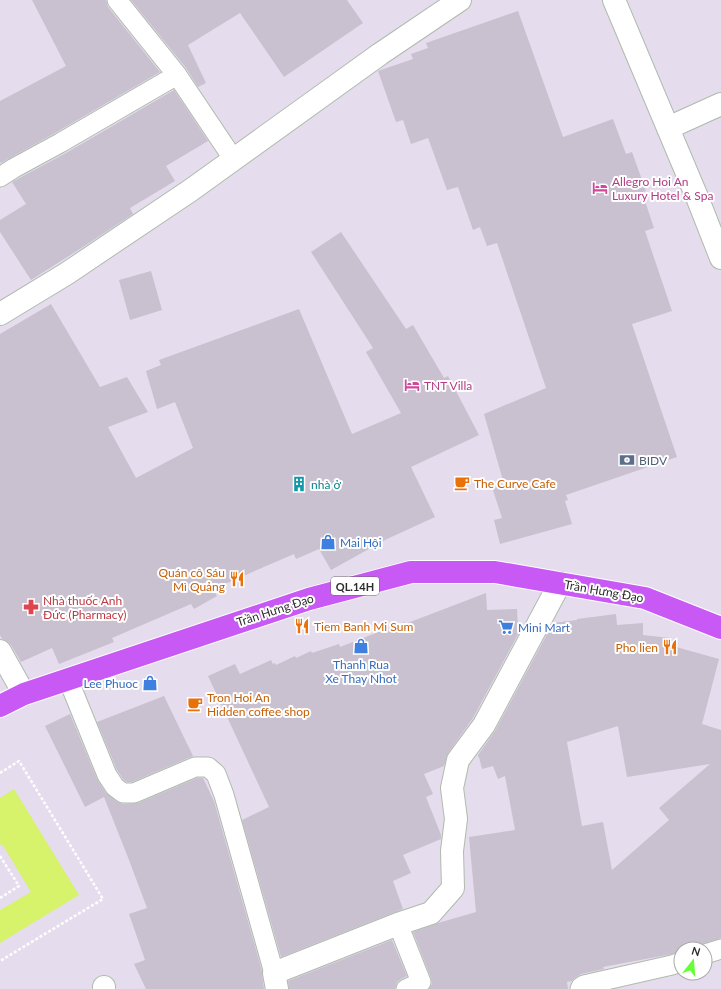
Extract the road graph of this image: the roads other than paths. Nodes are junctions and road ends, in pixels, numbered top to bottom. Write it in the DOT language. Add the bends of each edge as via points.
graph roads {
  1 [pos="117,0"];
  2 [pos="460,0"];
  3 [pos="614,0"];
  4 [pos="177,75"];
  5 [pos="721,104"];
  6 [pos="668,128"];
  7 [pos="234,160"];
  8 [pos="0,177"];
  9 [pos="721,258"];
  10 [pos="0,314"];
  11 [pos="560,583"];
  12 [pos="721,628"];
  13 [pos="0,651"];
  14 [pos="68,679"];
  15 [pos="24,694"];
  16 [pos="0,706"];
  17 [pos="398,924"];
  18 [pos="673,964"];
  19 [pos="276,981"];
  20 [pos="406,989"];
  21 [pos="580,989"];
  1 -- 4 [label="lane"];
  2 -- 7 [label="street" via="380,54"];
  3 -- 6 [label="street"];
  4 -- 7 [label="lane"];
  4 -- 8 [label="lane"];
  5 -- 6 [label="street"];
  6 -- 9 [label="street"];
  7 -- 10 [label="street" via="66,274"];
  11 -- 12 [label="main road, Trần Hưng Đạo / QL.14H" via="645,598"];
  11 -- 14 [label="main road, Trần Hưng Đạo / QL.14H" via="495,572 410,572 309,599"];
  11 -- 17 [label="street" via="484,725 458,760 452,788 456,819 452,851 452,888 431,913"];
  13 -- 15 [label="street"];
  14 -- 15 [label="main road, Trần Hưng Đạo / QL.14H"];
  14 -- 19 [label="lane" via="114,787 124,793 134,793 195,767 208,767 216,774"];
  15 -- 16 [label="main road, Trần Hưng Đạo / QL.14H"];
  17 -- 19 [label="street"];
  17 -- 20 [label="lane" via="421,982"];
  18 -- 21 [label="lane" via="584,985"];
}
